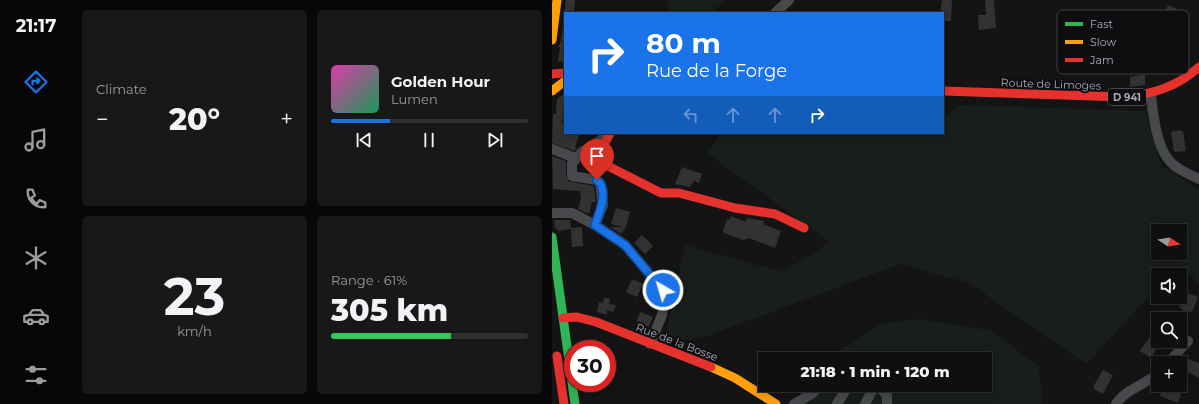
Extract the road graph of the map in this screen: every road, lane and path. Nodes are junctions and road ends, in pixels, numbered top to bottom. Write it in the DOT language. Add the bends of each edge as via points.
graph roads {
  1 [pos="553,0"];
  2 [pos="557,0"];
  3 [pos="789,0"];
  4 [pos="552,12"];
  5 [pos="776,12"];
  6 [pos="552,40"];
  7 [pos="552,65"];
  8 [pos="1199,67"];
  9 [pos="552,74"];
  10 [pos="563,77"];
  11 [pos="552,80"];
  12 [pos="552,91"];
  13 [pos="944,91"];
  14 [pos="1151,94"];
  15 [pos="609,134"];
  16 [pos="552,149"];
  17 [pos="575,158"];
  18 [pos="1199,179"];
  19 [pos="552,213"];
  20 [pos="595,225"];
  21 [pos="804,228"];
  22 [pos="552,237"];
  23 [pos="553,255"];
  24 [pos="561,300"];
  25 [pos="552,309"];
  26 [pos="563,318"];
  27 [pos="1188,341"];
  28 [pos="650,344"];
  29 [pos="556,346"];
  30 [pos="1174,356"];
  31 [pos="1151,379"];
  32 [pos="814,392"];
  33 [pos="845,392"];
  34 [pos="564,404"];
  35 [pos="575,404"];
  36 [pos="776,404"];
  37 [pos="794,404"];
  38 [pos="837,404"];
  39 [pos="865,404"];
  40 [pos="887,404"];
  41 [pos="1116,404"];
  1 -- 4 [label="main road"];
  2 -- 6 [label="main road"];
  3 -- 5 [label="street"];
  7 -- 10 [label="main road"];
  8 -- 14 [label="main road, Route de Limoges / D 941" via="1181,83"];
  9 -- 10 [label="main road"];
  10 -- 11 [label="main road"];
  10 -- 12 [label="main road"];
  13 -- 14 [label="main road, Route de Limoges / D 941" via="1112,98"];
  14 -- 18 [label="street" via="1158,138 1167,159"];
  15 -- 17 [label="street"];
  15 -- 21 [label="main road" via="600,153 602,162 661,193 679,192 735,208 775,214"];
  16 -- 17 [label="street"];
  17 -- 20 [label="street" via="572,163 572,176 597,180 602,186 602,205"];
  19 -- 20 [label="street" via="572,214"];
  20 -- 28 [label="street" via="625,245 663,290 662,315"];
  22 -- 23 [label="main road"];
  23 -- 24 [label="main road"];
  24 -- 25 [label="street"];
  24 -- 26 [label="main road"];
  26 -- 28 [label="main road, Rue de la Bosse" via="572,316 590,320"];
  26 -- 35 [label="main road"];
  27 -- 30 [label="street"];
  28 -- 36 [label="main road, Rue de la Bosse" via="735,378"];
  29 -- 34 [label="main road"];
  31 -- 41 [label="street" via="1128,393"];
  32 -- 37 [label="street"];
  33 -- 38 [label="street"];
  39 -- 40 [label="street" via="873,390 879,387 887,395"];
}
